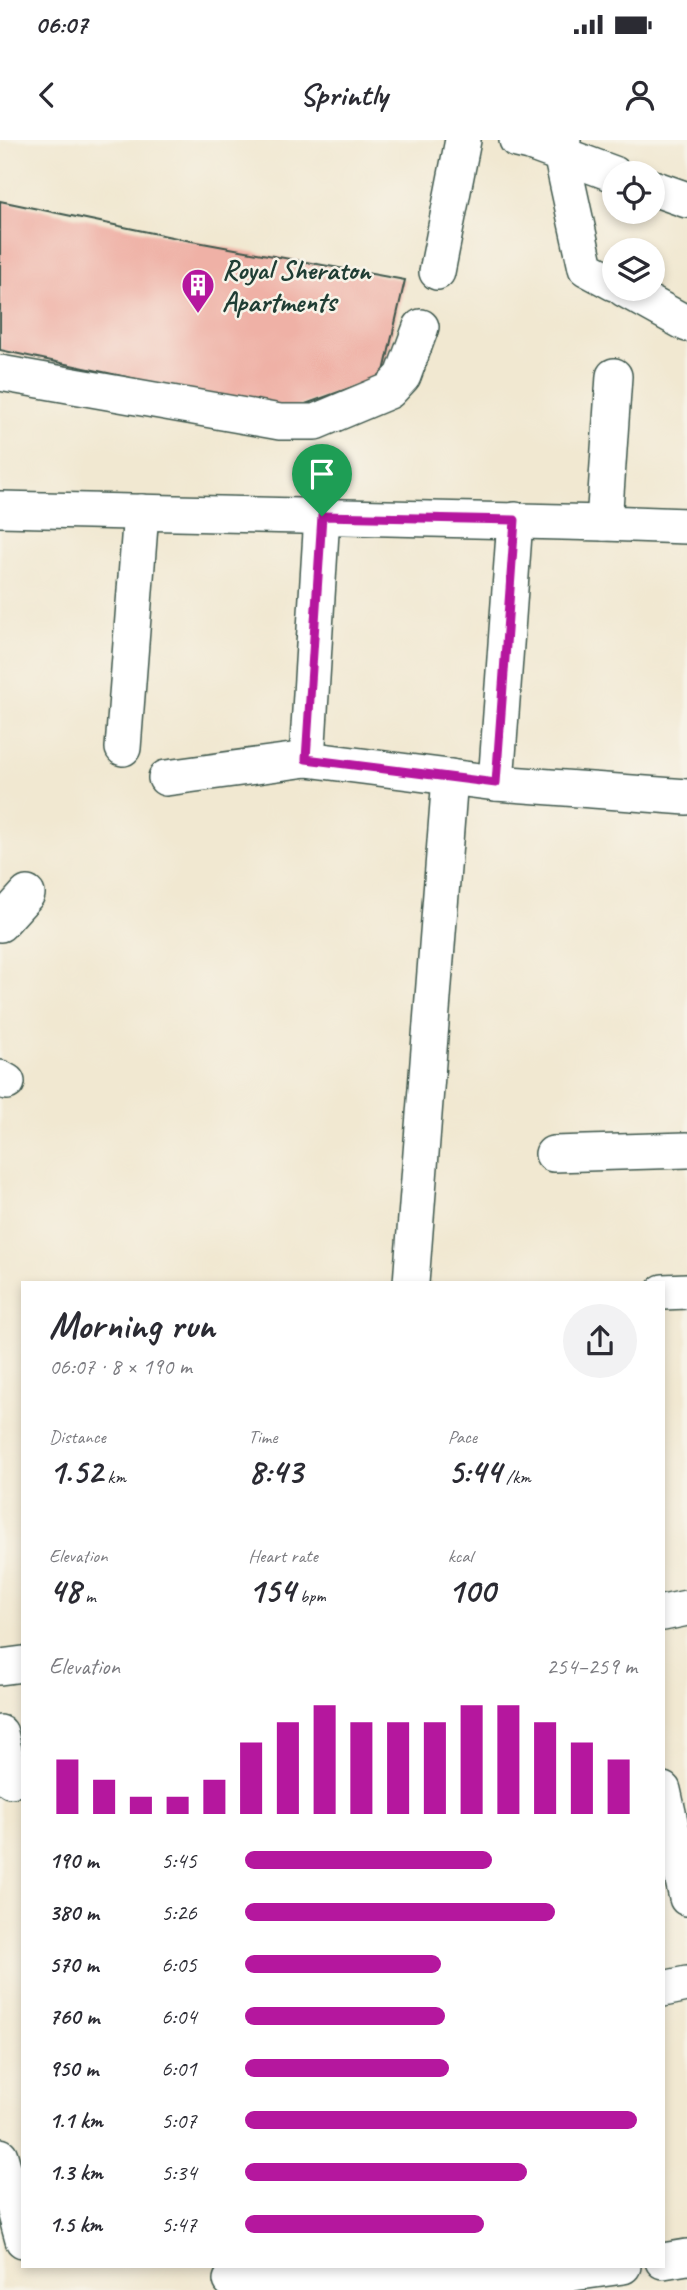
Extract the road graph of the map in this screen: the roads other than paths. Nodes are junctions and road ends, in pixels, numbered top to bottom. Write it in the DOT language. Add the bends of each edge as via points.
graph roads {
  1 [pos="463,140"];
  2 [pos="517,140"];
  3 [pos="562,147"];
  4 [pos="602,168"];
  5 [pos="665,192"];
  6 [pos="687,200"];
  7 [pos="437,272"];
  8 [pos="602,277"];
  9 [pos="646,301"];
  10 [pos="687,324"];
  11 [pos="421,327"];
  12 [pos="0,373"];
  13 [pos="614,376"];
  14 [pos="0,509"];
  15 [pos="141,512"];
  16 [pos="322,516"];
  17 [pos="515,520"];
  18 [pos="604,523"];
  19 [pos="687,526"];
  20 [pos="123,747"];
  21 [pos="306,759"];
  22 [pos="450,777"];
  23 [pos="166,778"];
  24 [pos="496,783"];
  25 [pos="687,797"];
  26 [pos="27,894"];
  27 [pos="0,924"];
  28 [pos="687,1150"];
  29 [pos="553,1154"];
  30 [pos="411,1281"];
  31 [pos="687,1291"];
  32 [pos="665,1292"];
  33 [pos="687,1608"];
  34 [pos="665,1613"];
  35 [pos="21,1664"];
  36 [pos="0,1667"];
  37 [pos="0,1733"];
  38 [pos="11,1787"];
  39 [pos="665,1799"];
  40 [pos="687,1898"];
  41 [pos="687,1984"];
  42 [pos="665,1989"];
  43 [pos="21,2140"];
  44 [pos="0,2145"];
  45 [pos="0,2156"];
  46 [pos="21,2232"];
  47 [pos="687,2257"];
  48 [pos="665,2261"];
  49 [pos="608,2268"];
  50 [pos="536,2278"];
  51 [pos="231,2280"];
  1 -- 7 [label="street"];
  2 -- 3 [label="street"];
  3 -- 4 [label="street"];
  3 -- 8 [label="street" via="586,268"];
  5 -- 6 [label="street"];
  9 -- 10 [label="street"];
  11 -- 12 [label="street" via="403,376 389,391 315,422 280,422"];
  13 -- 18 [label="street"];
  14 -- 15 [label="street"];
  15 -- 16 [label="street"];
  15 -- 20 [label="street"];
  16 -- 17 [label="street"];
  16 -- 21 [label="street"];
  17 -- 18 [label="street"];
  17 -- 24 [label="street"];
  18 -- 19 [label="street"];
  21 -- 22 [label="street"];
  21 -- 23 [label="street"];
  22 -- 24 [label="street"];
  22 -- 30 [label="street"];
  24 -- 25 [label="street"];
  26 -- 27 [label="street"];
  28 -- 29 [label="street"];
  31 -- 32 [label="street"];
  33 -- 34 [label="street"];
  35 -- 36 [label="street"];
  37 -- 38 [label="street"];
  39 -- 40 [label="street"];
  41 -- 42 [label="street"];
  43 -- 44 [label="street"];
  45 -- 46 [label="street"];
  47 -- 48 [label="street"];
  49 -- 50 [label="street"];
  50 -- 51 [label="street"];
}
